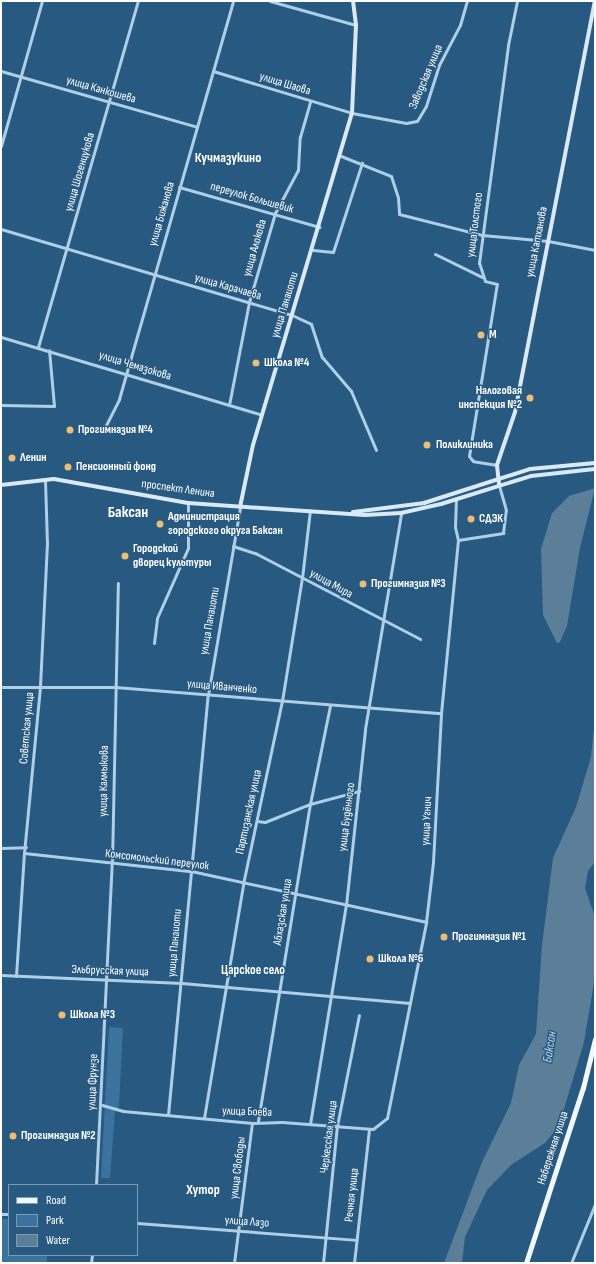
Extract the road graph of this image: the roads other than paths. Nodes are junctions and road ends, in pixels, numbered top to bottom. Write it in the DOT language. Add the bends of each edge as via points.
graph roads {
  1 [pos="42,1"];
  2 [pos="138,1"];
  3 [pos="233,1"];
  4 [pos="270,1"];
  5 [pos="353,1"];
  6 [pos="467,1"];
  7 [pos="517,1"];
  8 [pos="595,1"];
  9 [pos="356,25"];
  10 [pos="1,71"];
  11 [pos="213,71"];
  12 [pos="21,77"];
  13 [pos="108,101"];
  14 [pos="310,101"];
  15 [pos="352,114"];
  16 [pos="197,127"];
  17 [pos="1,146"];
  18 [pos="341,156"];
  19 [pos="362,163"];
  20 [pos="179,187"];
  21 [pos="275,213"];
  22 [pos="319,228"];
  23 [pos="1,229"];
  24 [pos="482,235"];
  25 [pos="548,241"];
  26 [pos="67,249"];
  27 [pos="313,250"];
  28 [pos="595,250"];
  29 [pos="435,254"];
  30 [pos="153,275"];
  31 [pos="482,277"];
  32 [pos="249,302"];
  33 [pos="292,315"];
  34 [pos="1,337"];
  35 [pos="38,347"];
  36 [pos="49,350"];
  37 [pos="126,372"];
  38 [pos="1,405"];
  39 [pos="229,405"];
  40 [pos="262,415"];
  41 [pos="103,431"];
  42 [pos="376,450"];
  43 [pos="595,462"];
  44 [pos="497,465"];
  45 [pos="595,469"];
  46 [pos="497,479"];
  47 [pos="45,480"];
  48 [pos="499,484"];
  49 [pos="1,485"];
  50 [pos="456,500"];
  51 [pos="188,503"];
  52 [pos="240,507"];
  53 [pos="310,510"];
  54 [pos="353,512"];
  55 [pos="401,513"];
  56 [pos="458,540"];
  57 [pos="233,546"];
  58 [pos="302,578"];
  59 [pos="118,583"];
  60 [pos="381,621"];
  61 [pos="420,639"];
  62 [pos="154,643"];
  63 [pos="40,686"];
  64 [pos="1,687"];
  65 [pos="115,687"];
  66 [pos="208,695"];
  67 [pos="282,701"];
  68 [pos="330,706"];
  69 [pos="368,709"];
  70 [pos="441,713"];
  71 [pos="359,791"];
  72 [pos="310,804"];
  73 [pos="257,822"];
  74 [pos="26,847"];
  75 [pos="1,848"];
  76 [pos="24,853"];
  77 [pos="112,863"];
  78 [pos="191,871"];
  79 [pos="243,884"];
  80 [pos="295,895"];
  81 [pos="346,905"];
  82 [pos="426,922"];
  83 [pos="1,975"];
  84 [pos="16,976"];
  85 [pos="106,980"];
  86 [pos="182,983"];
  87 [pos="224,986"];
  88 [pos="279,992"];
  89 [pos="330,996"];
  90 [pos="410,1003"];
  91 [pos="359,1015"];
  92 [pos="595,1039"];
  93 [pos="102,1105"];
  94 [pos="168,1115"];
  95 [pos="204,1118"];
  96 [pos="258,1121"];
  97 [pos="252,1124"];
  98 [pos="310,1124"];
  99 [pos="337,1126"];
  100 [pos="369,1129"];
  101 [pos="96,1184"];
  102 [pos="595,1204"];
  103 [pos="138,1223"];
  104 [pos="239,1230"];
  105 [pos="327,1237"];
  106 [pos="356,1240"];
  107 [pos="571,1262"];
  108 [pos="234,1263"];
  109 [pos="323,1263"];
  110 [pos="354,1263"];
  111 [pos="526,1263"];
  112 [pos="577,1263"];
  1 -- 12 [label="street"];
  2 -- 13 [label="street, улица Шогенцукова"];
  3 -- 11 [label="street, улица Бижанова"];
  4 -- 9 [label="street"];
  5 -- 9 [label="street, улица Панаиоти"];
  6 -- 15 [label="street, Заводская улица" via="460,25 439,65 426,106 417,121 406,123"];
  7 -- 24 [label="street, улица Толстого" via="508,45"];
  8 -- 25 [label="street, улица Катханова"];
  9 -- 15 [label="street, улица Панаиоти"];
  10 -- 12 [label="street, улица Канкошева"];
  11 -- 14 [label="street, улица Шаова"];
  11 -- 16 [label="street, улица Бижанова"];
  12 -- 13 [label="street, улица Канкошева"];
  12 -- 17 [label="street"];
  13 -- 16 [label="street, улица Канкошева"];
  13 -- 26 [label="street, улица Шогенцукова"];
  14 -- 15 [label="street, улица Шаова"];
  14 -- 21 [label="street, улица Алокова" via="300,137 298,170"];
  15 -- 18 [label="street, улица Панаиоти"];
  16 -- 20 [label="street, улица Бижанова"];
  18 -- 19 [label="street"];
  18 -- 22 [label="street, улица Панаиоти"];
  19 -- 24 [label="street" via="392,176 399,214"];
  19 -- 27 [label="street" via="333,252"];
  20 -- 21 [label="street, переулок Большевик"];
  20 -- 30 [label="street, улица Бижанова"];
  21 -- 22 [label="street, переулок Большевик"];
  21 -- 32 [label="street, улица Алокова"];
  22 -- 27 [label="street, улица Панаиоти"];
  23 -- 26 [label="street, улица Карачаева"];
  24 -- 25 [label="street"];
  24 -- 31 [label="street, улица Толстого" via="479,263"];
  25 -- 28 [label="street"];
  25 -- 44 [label="street, улица Катханова" via="515,412"];
  26 -- 30 [label="street, улица Карачаева"];
  26 -- 35 [label="street, улица Шогенцукова"];
  27 -- 33 [label="street, улица Панаиоти"];
  29 -- 31 [label="street"];
  30 -- 32 [label="street, улица Карачаева"];
  30 -- 37 [label="street, улица Бижанова"];
  31 -- 44 [label="street" via="485,281 497,284 469,456 473,461"];
  32 -- 33 [label="street, улица Карачаева"];
  32 -- 39 [label="street, улица Алокова"];
  33 -- 40 [label="street, улица Панаиоти"];
  33 -- 42 [label="street, улица Карачаева" via="311,324 322,357 351,391"];
  34 -- 35 [label="street, улица Чемазокова"];
  35 -- 36 [label="street, улица Чемазокова"];
  36 -- 37 [label="street, улица Чемазокова"];
  36 -- 38 [label="street" via="54,406"];
  37 -- 39 [label="street, улица Чемазокова"];
  37 -- 41 [label="street, улица Бижанова" via="119,399"];
  39 -- 40 [label="street, улица Чемазокова"];
  40 -- 52 [label="street, улица Панаиоти"];
  43 -- 46 [label="street, проспект Ленина" via="534,468"];
  44 -- 46 [label="street, улица Катханова"];
  45 -- 48 [label="street, проспект Ленина" via="544,473"];
  46 -- 48 [label="street, улица Катханова"];
  46 -- 54 [label="street, проспект Ленина" via="424,503"];
  47 -- 49 [label="street, проспект Ленина"];
  47 -- 51 [label="street, проспект Ленина" via="69,481"];
  47 -- 63 [label="street, Советская улица" via="47,544"];
  48 -- 50 [label="street, проспект Ленина"];
  48 -- 56 [label="street" via="506,510 503,533"];
  50 -- 55 [label="street, проспект Ленина"];
  50 -- 56 [label="street, улица Угнич" via="455,527"];
  51 -- 52 [label="street, проспект Ленина"];
  51 -- 62 [label="street" via="188,548 157,618"];
  52 -- 53 [label="street, проспект Ленина"];
  52 -- 57 [label="street, улица Панаиоти"];
  53 -- 54 [label="street, проспект Ленина"];
  53 -- 58 [label="street, Партизанская улица"];
  54 -- 55 [label="street, проспект Ленина" via="365,515"];
  55 -- 60 [label="street, улица Будённого"];
  56 -- 70 [label="street, улица Угнич"];
  57 -- 58 [label="street, улица Мира" via="257,554"];
  57 -- 66 [label="street, улица Панаиоти"];
  58 -- 60 [label="street, улица Мира"];
  58 -- 67 [label="street, Партизанская улица"];
  59 -- 65 [label="street, улица Калмыкова"];
  60 -- 61 [label="street, улица Мира"];
  60 -- 69 [label="street, улица Будённого"];
  63 -- 64 [label="street, улица Иванченко"];
  63 -- 65 [label="street, улица Иванченко"];
  63 -- 74 [label="street, Советская улица"];
  65 -- 66 [label="street, улица Иванченко"];
  65 -- 77 [label="street, улица Калмыкова"];
  66 -- 67 [label="street, улица Иванченко"];
  66 -- 78 [label="street, улица Панаиоти"];
  67 -- 68 [label="street, улица Иванченко"];
  67 -- 73 [label="street, Партизанская улица"];
  68 -- 69 [label="street, улица Иванченко"];
  68 -- 72 [label="street, Абхазская улица"];
  69 -- 70 [label="street, улица Иванченко"];
  69 -- 71 [label="street, улица Будённого"];
  70 -- 82 [label="street, улица Угнич" via="433,862"];
  71 -- 72 [label="street"];
  71 -- 81 [label="street, улица Будённого"];
  72 -- 73 [label="street" via="266,822"];
  72 -- 80 [label="street, Абхазская улица"];
  73 -- 79 [label="street, Партизанская улица"];
  74 -- 75 [label="street"];
  74 -- 76 [label="street, Советская улица"];
  76 -- 77 [label="street, Комсомольский переулок"];
  76 -- 84 [label="street, Советская улица"];
  77 -- 78 [label="street, Комсомольский переулок"];
  77 -- 85 [label="street, улица Калмыкова"];
  78 -- 79 [label="street, Комсомольский переулок"];
  78 -- 86 [label="street, улица Панаиоти"];
  79 -- 80 [label="street, Комсомольский переулок"];
  79 -- 87 [label="street, Партизанская улица"];
  80 -- 81 [label="street, Комсомольский переулок"];
  80 -- 88 [label="street, Абхазская улица"];
  81 -- 82 [label="street, Комсомольский переулок"];
  81 -- 89 [label="street, улица Будённого"];
  82 -- 90 [label="street, улица Угнич"];
  83 -- 84 [label="street, Эльбрусская улица"];
  84 -- 85 [label="street, Эльбрусская улица"];
  85 -- 86 [label="street, Эльбрусская улица"];
  85 -- 93 [label="street, улица Фрунзе"];
  86 -- 87 [label="street, Эльбрусская улица"];
  86 -- 94 [label="street, улица Панаиоти"];
  87 -- 88 [label="street, Эльбрусская улица"];
  87 -- 95 [label="street, Партизанская улица"];
  88 -- 89 [label="street, Эльбрусская улица"];
  88 -- 96 [label="street, Абхазская улица"];
  89 -- 90 [label="street, Эльбрусская улица"];
  89 -- 98 [label="street, улица Будённого"];
  90 -- 100 [label="street, улица Угнич" via="389,1114 378,1127"];
  91 -- 99 [label="street, Черкесская улица"];
  92 -- 111 [label="main road, Набережная улица" via="583,1088"];
  93 -- 94 [label="street, улица Боева" via="123,1111"];
  93 -- 101 [label="street, улица Фрунзе"];
  94 -- 95 [label="street, улица Боева"];
  95 -- 97 [label="street, улица Боева"];
  96 -- 97 [label="street, улица Боева"];
  96 -- 98 [label="street, улица Боева"];
  97 -- 104 [label="street, улица Свободы"];
  98 -- 99 [label="street, улица Боева"];
  99 -- 100 [label="street, улица Боева"];
  99 -- 105 [label="street, Черкесская улица"];
  100 -- 106 [label="street, Речная улица"];
  102 -- 107 [label="street"];
  103 -- 104 [label="street, улица Лазо"];
  104 -- 105 [label="street, улица Лазо"];
  104 -- 108 [label="street, улица Свободы"];
  105 -- 106 [label="street, улица Лазо"];
  105 -- 109 [label="street, Черкесская улица"];
  106 -- 110 [label="street, Речная улица"];
  107 -- 112 [label="street"];
}
